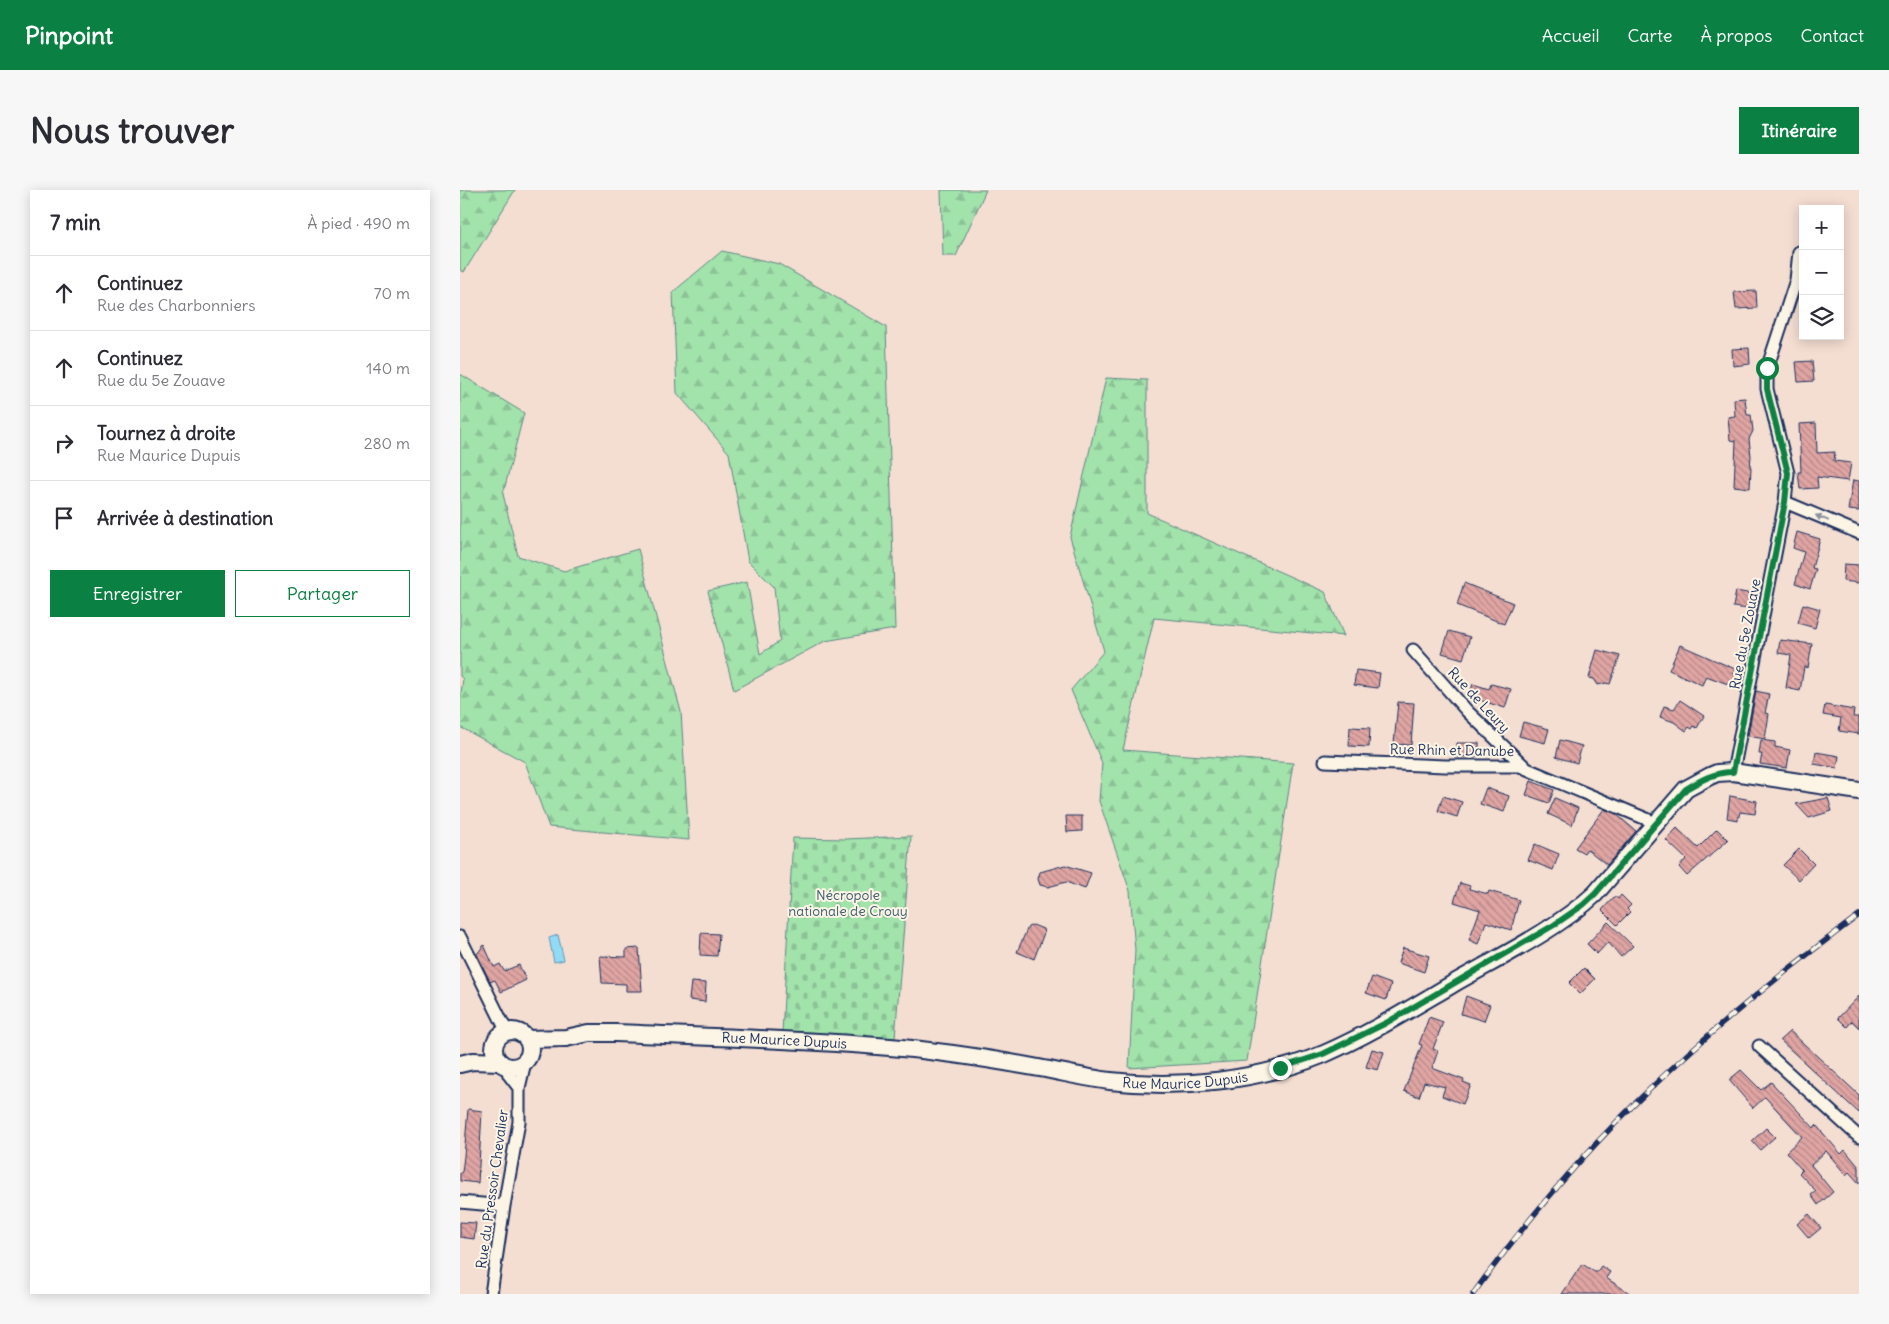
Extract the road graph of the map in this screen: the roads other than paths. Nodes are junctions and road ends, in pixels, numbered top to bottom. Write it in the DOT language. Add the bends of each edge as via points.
graph roads {
  1 [pos="1799,252"];
  2 [pos="1785,502"];
  3 [pos="1859,533"];
  4 [pos="1413,650"];
  5 [pos="1325,761"];
  6 [pos="1526,768"];
  7 [pos="1733,772"];
  8 [pos="1859,791"];
  9 [pos="1656,823"];
  10 [pos="460,937"];
  11 [pos="507,1032"];
  12 [pos="566,1038"];
  13 [pos="527,1040"];
  14 [pos="1759,1046"];
  15 [pos="500,1058"];
  16 [pos="460,1059"];
  17 [pos="526,1060"];
  18 [pos="460,1064"];
  19 [pos="519,1088"];
  20 [pos="1859,1136"];
  21 [pos="460,1202"];
  22 [pos="504,1206"];
  23 [pos="492,1294"];
  1 -- 2 [label="street, Rue du 5e Zouave" via="1796,280 1767,368 1767,389 1788,473"];
  3 -- 2 [label="street, one-way"];
  2 -- 7 [label="street, Rue du 5e Zouave"];
  4 -- 6 [label="street, Rue de Leury" via="1467,711"];
  5 -- 6 [label="street, Rue Rhin et Danube"];
  6 -- 9 [label="street, Rue Rhin et Danube"];
  7 -- 8 [label="main road, Rue Maurice Dupuis"];
  7 -- 9 [label="main road, Rue Maurice Dupuis" via="1717,773 1686,789"];
  9 -- 12 [label="main road, Rue Maurice Dupuis" via="1595,894 1554,925 1368,1033 1323,1054 1244,1076 1194,1083 1110,1081 985,1058 891,1047 616,1033 589,1033"];
  10 -- 11 [label="street"];
  11 -- 13 [label="main road" via="518,1032"];
  11 -- 15 [label="main road" via="499,1038"];
  12 -- 13 [label="main road, Rue Maurice Dupuis"];
  12 -- 17 [label="main road, Rue Maurice Dupuis"];
  13 -- 17 [label="main road" via="530,1049"];
  14 -- 20 [label="street"];
  15 -- 16 [label="main road"];
  15 -- 17 [label="main road" via="516,1066"];
  15 -- 18 [label="main road"];
  15 -- 19 [label="street, Rue du Pressoir Chevalier"];
  17 -- 19 [label="street, Rue du Pressoir Chevalier"];
  19 -- 22 [label="street, Rue du Pressoir Chevalier" via="520,1122"];
  21 -- 22 [label="street"];
  22 -- 23 [label="street, Rue du Pressoir Chevalier"];
}
